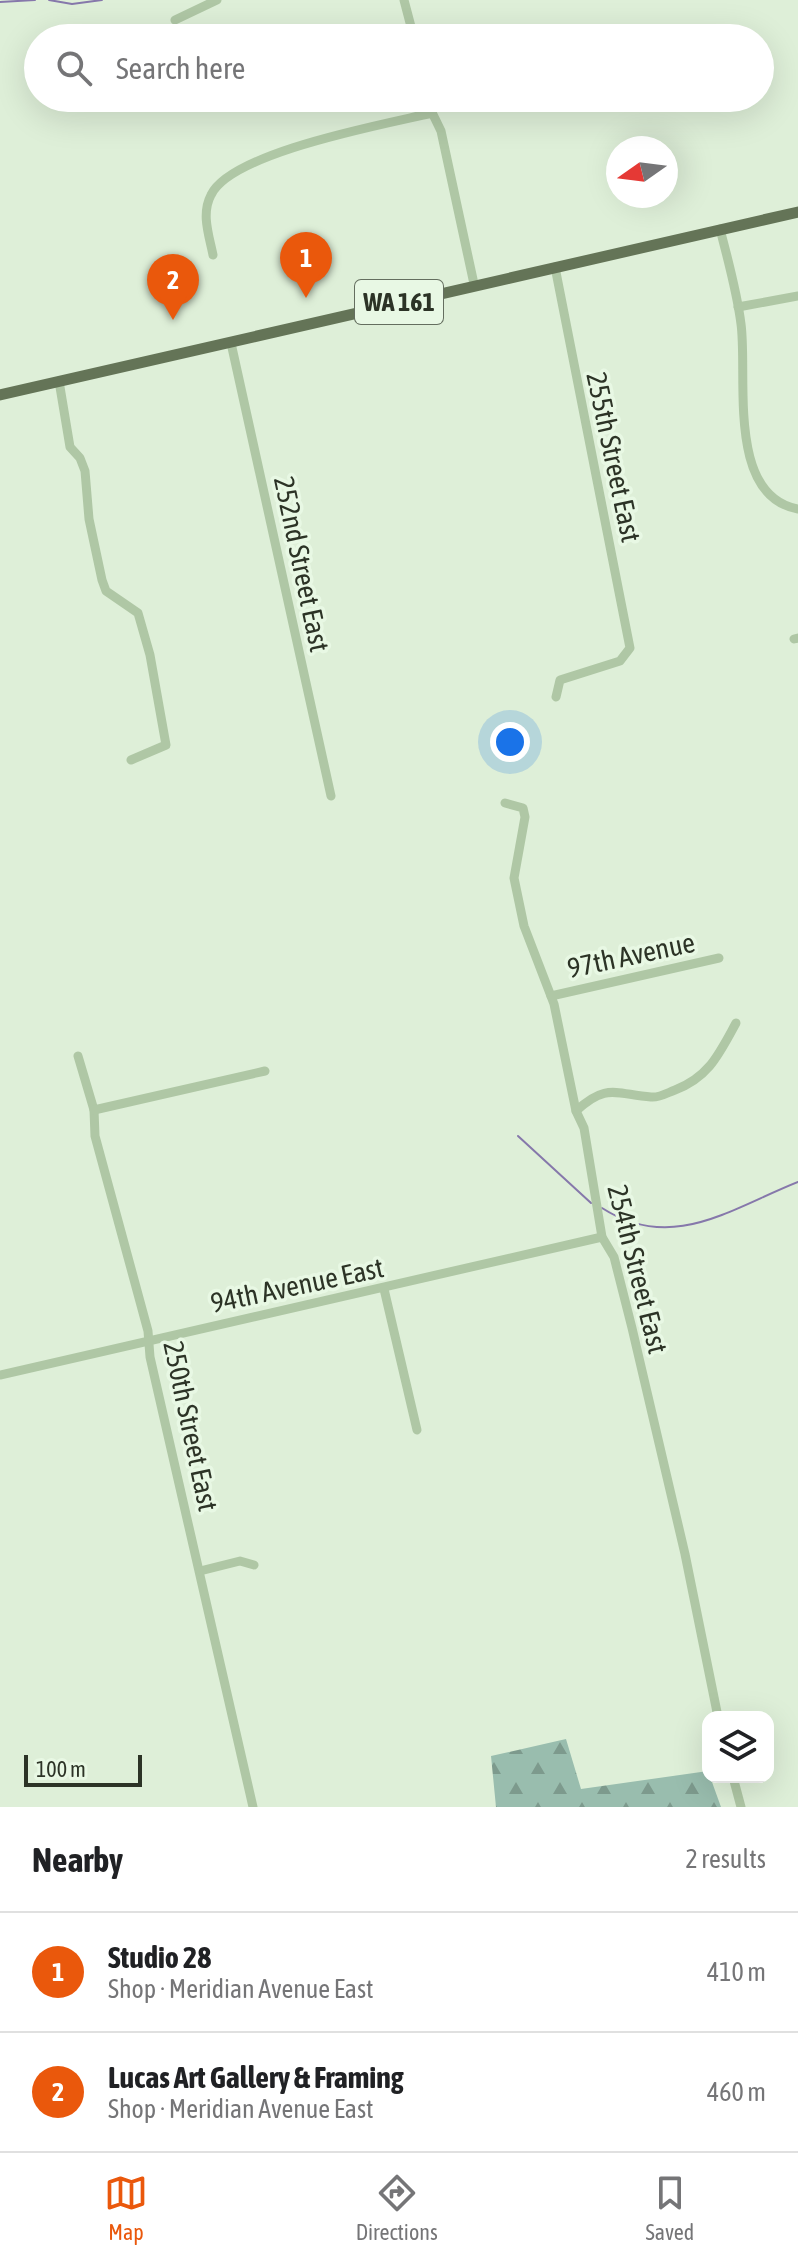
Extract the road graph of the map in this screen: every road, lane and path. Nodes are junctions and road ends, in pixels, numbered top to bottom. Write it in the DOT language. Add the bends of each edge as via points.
graph roads {
  1 [pos="217,0"];
  2 [pos="404,0"];
  3 [pos="175,20"];
  4 [pos="410,24"];
  5 [pos="432,113"];
  6 [pos="798,212"];
  7 [pos="720,229"];
  8 [pos="213,255"];
  9 [pos="555,267"];
  10 [pos="474,284"];
  11 [pos="798,296"];
  12 [pos="738,307"];
  13 [pos="231,343"];
  14 [pos="59,381"];
  15 [pos="0,395"];
  16 [pos="798,509"];
  17 [pos="556,697"];
  18 [pos="131,760"];
  19 [pos="331,796"];
  20 [pos="505,803"];
  21 [pos="719,958"];
  22 [pos="551,996"];
  23 [pos="736,1023"];
  24 [pos="78,1056"];
  25 [pos="265,1071"];
  26 [pos="94,1110"];
  27 [pos="576,1111"];
  28 [pos="602,1237"];
  29 [pos="384,1289"];
  30 [pos="148,1341"];
  31 [pos="0,1375"];
  32 [pos="417,1430"];
  33 [pos="254,1565"];
  34 [pos="200,1571"];
  35 [pos="717,1711"];
  36 [pos="735,1783"];
  37 [pos="253,1807"];
  38 [pos="741,1807"];
  1 -- 3 [label="street"];
  2 -- 4 [label="street"];
  5 -- 8 [label="street" via="358,130 238,169 217,186 207,205"];
  5 -- 10 [label="street" via="441,131"];
  6 -- 7 [label="main road, WA 161"];
  7 -- 9 [label="main road, WA 161"];
  7 -- 12 [label="street"];
  9 -- 10 [label="main road, WA 161"];
  9 -- 17 [label="street, 255th Street East" via="629,632 628,656 565,677"];
  10 -- 13 [label="main road, WA 161"];
  11 -- 12 [label="street"];
  12 -- 16 [label="street" via="742,403 753,465 770,494"];
  13 -- 14 [label="main road, WA 161"];
  13 -- 19 [label="street, 252nd Street East"];
  14 -- 15 [label="main road, WA 161"];
  14 -- 18 [label="street" via="70,447 85,471 102,580 106,591 138,613 164,721 166,745"];
  20 -- 22 [label="street, 254th Street East" via="521,805 525,817 514,878 524,926"];
  21 -- 22 [label="street, 97th Avenue"];
  22 -- 27 [label="street, 254th Street East"];
  23 -- 27 [label="street" via="708,1071 687,1085 656,1096 610,1091 591,1097"];
  24 -- 26 [label="street, 250th Street East"];
  25 -- 26 [label="street"];
  26 -- 30 [label="street, 250th Street East" via="95,1136"];
  27 -- 28 [label="street, 254th Street East" via="584,1128"];
  28 -- 29 [label="street, 94th Avenue East"];
  28 -- 35 [label="street, 254th Street East" via="614,1257 632,1328"];
  29 -- 30 [label="street, 94th Avenue East"];
  29 -- 32 [label="street"];
  30 -- 31 [label="street, 94th Avenue East"];
  30 -- 34 [label="street, 250th Street East"];
  33 -- 34 [label="street" via="240,1561"];
  34 -- 37 [label="street, 250th Street East"];
  36 -- 38 [label="street"];
}
